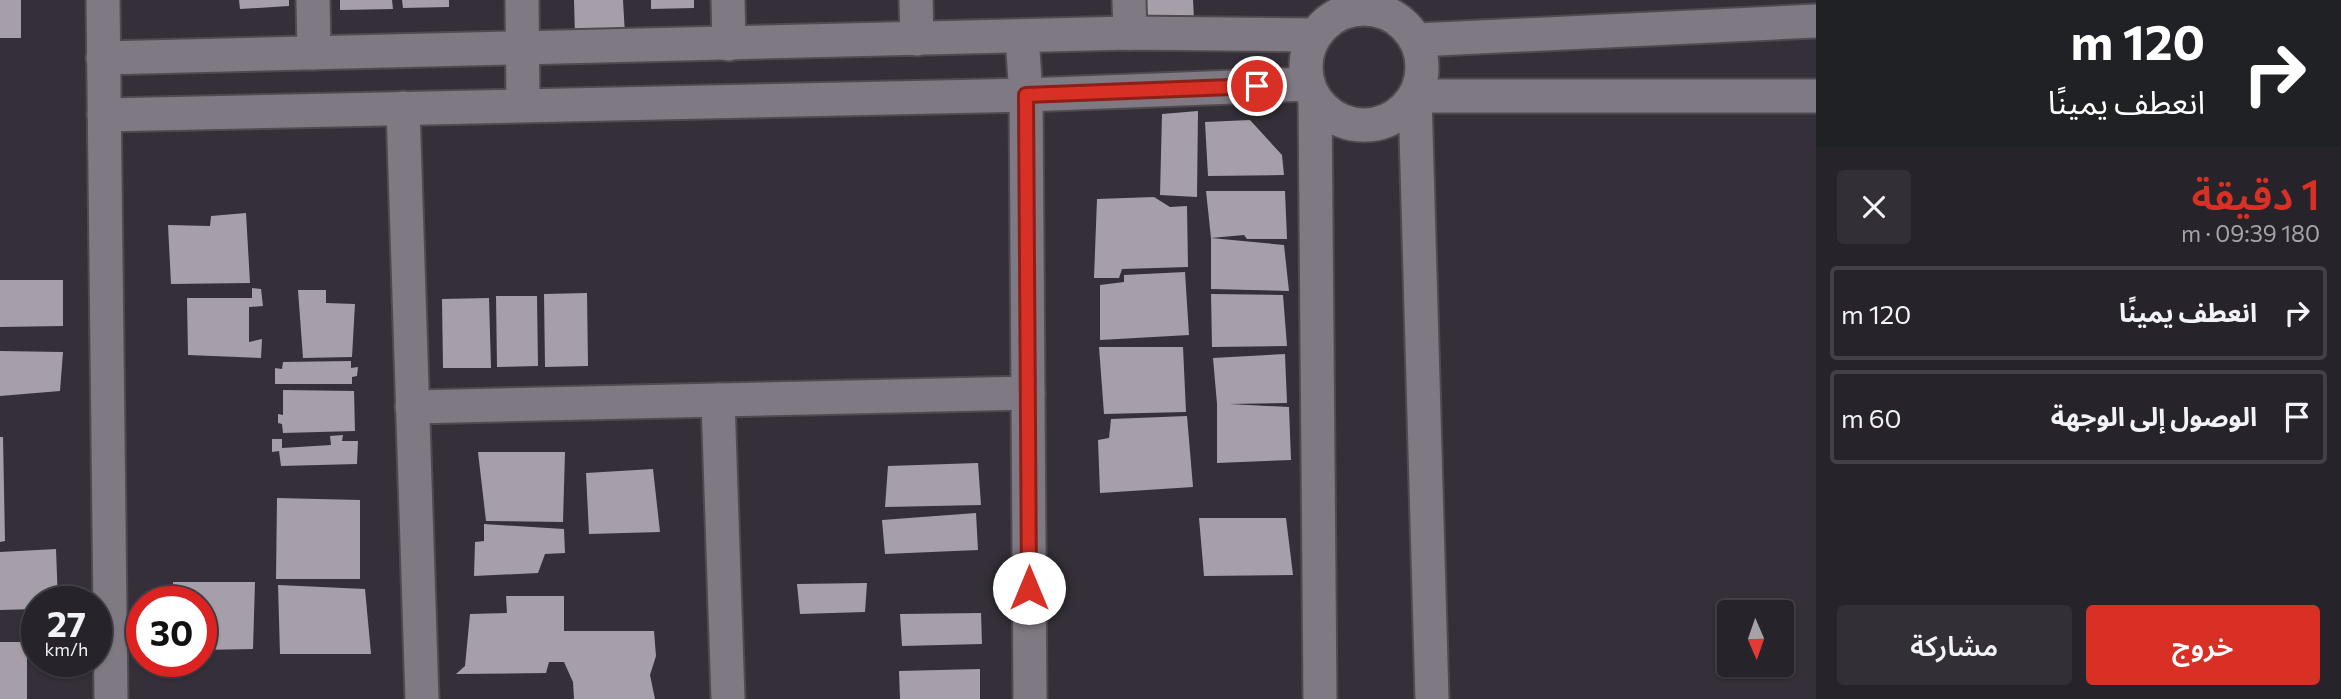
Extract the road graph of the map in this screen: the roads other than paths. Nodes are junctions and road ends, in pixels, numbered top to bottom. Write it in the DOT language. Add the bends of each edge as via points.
graph roads {
  1 [pos="103,0"];
  2 [pos="313,0"];
  3 [pos="522,0"];
  4 [pos="728,0"];
  5 [pos="916,0"];
  6 [pos="1129,0"];
  7 [pos="1330,16"];
  8 [pos="1409,21"];
  9 [pos="1816,21"];
  10 [pos="1130,33"];
  11 [pos="1022,37"];
  12 [pos="916,38"];
  13 [pos="729,44"];
  14 [pos="523,49"];
  15 [pos="314,53"];
  16 [pos="103,58"];
  17 [pos="1312,92"];
  18 [pos="1026,95"];
  19 [pos="1415,96"];
  20 [pos="1816,96"];
  21 [pos="523,106"];
  22 [pos="403,108"];
  23 [pos="104,115"];
  24 [pos="1028,393"];
  25 [pos="718,400"];
  26 [pos="412,407"];
  27 [pos="111,699"];
  28 [pos="422,699"];
  29 [pos="728,699"];
  30 [pos="1030,699"];
  31 [pos="1320,699"];
  32 [pos="1432,699"];
  1 -- 16 [label="street"];
  2 -- 15 [label="street"];
  3 -- 14 [label="street"];
  4 -- 13 [label="street"];
  5 -- 12 [label="street"];
  6 -- 10 [label="street"];
  7 -- 8 [label="street" via="1373,9"];
  7 -- 10 [label="street"];
  7 -- 17 [label="street" via="1308,50 1306,67"];
  8 -- 9 [label="street"];
  8 -- 19 [label="street" via="1423,58"];
  10 -- 11 [label="street"];
  11 -- 12 [label="street"];
  11 -- 18 [label="street"];
  12 -- 13 [label="street"];
  13 -- 14 [label="street"];
  14 -- 15 [label="street"];
  14 -- 21 [label="street"];
  15 -- 16 [label="street"];
  16 -- 23 [label="street"];
  17 -- 18 [label="street"];
  17 -- 19 [label="street" via="1329,113 1366,125 1402,112"];
  17 -- 31 [label="street"];
  18 -- 21 [label="street"];
  18 -- 24 [label="street"];
  19 -- 20 [label="street"];
  19 -- 32 [label="street"];
  21 -- 22 [label="street"];
  22 -- 23 [label="street"];
  22 -- 26 [label="street"];
  23 -- 27 [label="street"];
  24 -- 25 [label="street"];
  24 -- 30 [label="street"];
  25 -- 26 [label="street"];
  25 -- 29 [label="street"];
  26 -- 28 [label="street"];
}
